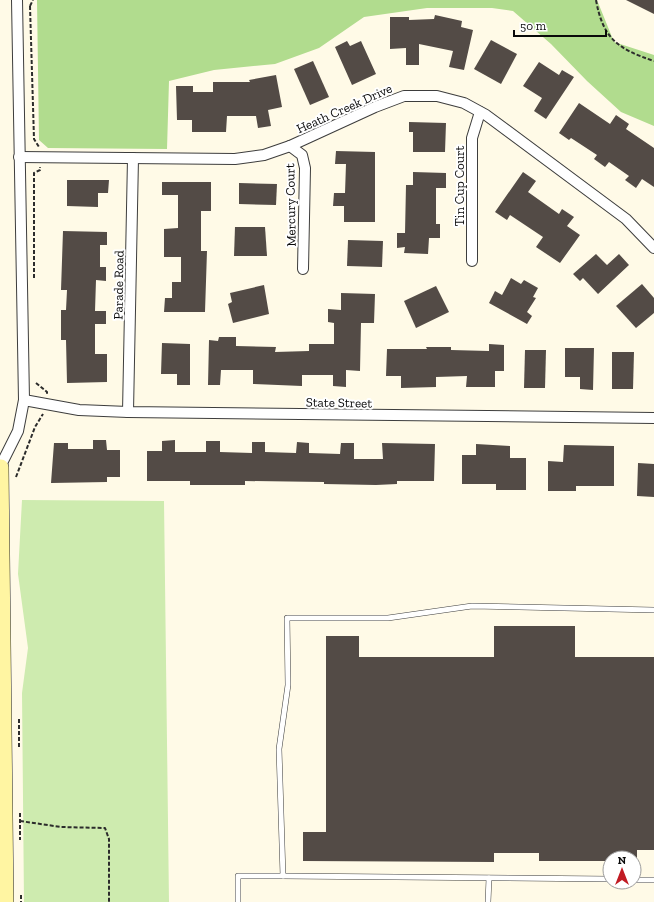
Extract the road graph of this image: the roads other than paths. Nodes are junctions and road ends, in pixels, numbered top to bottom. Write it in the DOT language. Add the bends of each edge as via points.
graph roads {
  1 [pos="17,0"];
  2 [pos="480,112"];
  3 [pos="290,146"];
  4 [pos="19,157"];
  5 [pos="133,158"];
  6 [pos="654,248"];
  7 [pos="472,261"];
  8 [pos="303,269"];
  9 [pos="24,400"];
  10 [pos="128,412"];
  11 [pos="654,418"];
  12 [pos="0,467"];
  13 [pos="654,610"];
  14 [pos="2,761"];
  15 [pos="3,846"];
  16 [pos="283,876"];
  17 [pos="489,878"];
  18 [pos="602,879"];
  19 [pos="642,880"];
  20 [pos="654,880"];
  21 [pos="6,902"];
  22 [pos="238,902"];
  23 [pos="488,902"];
  1 -- 4 [label="street"];
  2 -- 3 [label="street, Heath Creek Drive" via="464,103 437,96 404,96"];
  2 -- 6 [label="street, Heath Creek Drive" via="626,218"];
  2 -- 7 [label="street, Tin Cup Court" via="472,138"];
  3 -- 5 [label="street, Heath Creek Drive" via="264,155 235,159"];
  3 -- 8 [label="street, Mercury Court" via="302,155 305,168"];
  4 -- 5 [label="street, Heath Creek Drive"];
  4 -- 9 [label="street"];
  5 -- 10 [label="street, Parade Road"];
  9 -- 10 [label="street, State Street" via="79,410"];
  9 -- 12 [label="street" via="18,431"];
  10 -- 11 [label="street, State Street"];
  12 -- 14 [label="street"];
  13 -- 16 [label="lane" via="472,606 388,618 287,618 288,685 279,749"];
  14 -- 15 [label="street"];
  15 -- 21 [label="street"];
  16 -- 17 [label="lane"];
  16 -- 22 [label="lane" via="238,876"];
  17 -- 18 [label="lane"];
  17 -- 23 [label="lane"];
  19 -- 20 [label="lane"];
}
